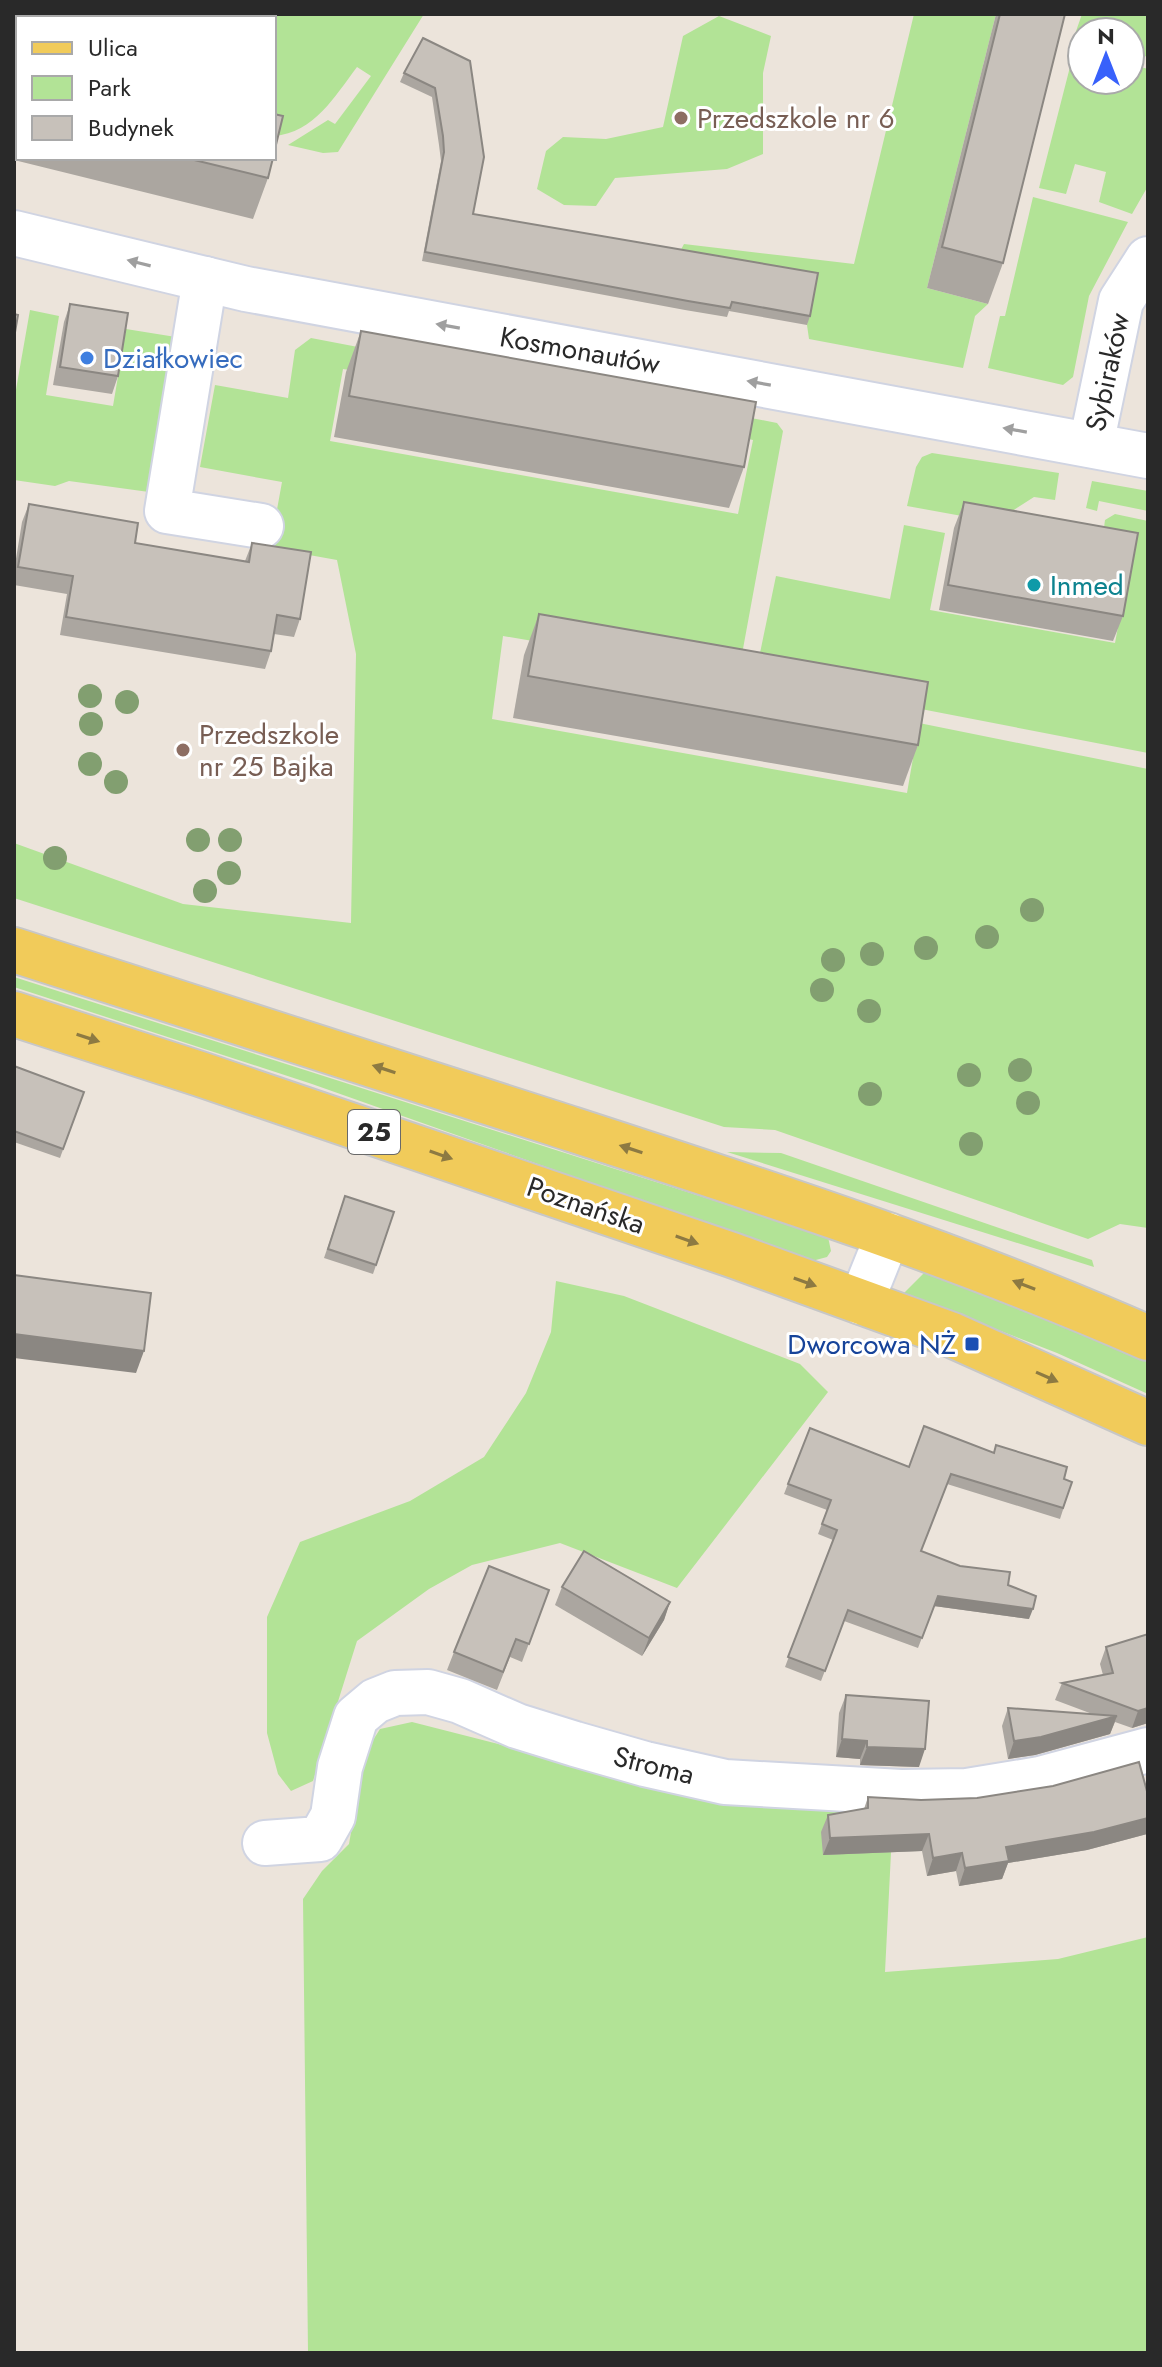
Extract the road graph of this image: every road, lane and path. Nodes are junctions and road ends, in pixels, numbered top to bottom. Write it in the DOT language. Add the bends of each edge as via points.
graph roads {
  1 [pos="14,233"];
  2 [pos="1148,259"];
  3 [pos="205,279"];
  4 [pos="1091,445"];
  5 [pos="1148,456"];
  6 [pos="261,526"];
  7 [pos="14,950"];
  8 [pos="14,1014"];
  9 [pos="888,1235"];
  10 [pos="861,1302"];
  11 [pos="1148,1338"];
  12 [pos="1148,1423"];
  13 [pos="1148,1750"];
  14 [pos="265,1843"];
  3 -- 1 [label="street, Kosmonautów, one-way"];
  2 -- 4 [label="street, Sybiraków" via="1121,301"];
  4 -- 3 [label="street, Kosmonautów, one-way"];
  3 -- 6 [label="street" via="167,511"];
  4 -- 5 [label="street, Kosmonautów"];
  9 -- 7 [label="main road, 25, one-way"];
  8 -- 10 [label="main road, Poznańska / 25, one-way" via="400,1141"];
  9 -- 10 [label="street"];
  11 -- 9 [label="main road, 25, one-way" via="1066,1301"];
  10 -- 12 [label="main road, Poznańska / 25, one-way" via="952,1335"];
  13 -- 14 [label="street, Stroma" via="1040,1779 967,1791 725,1782 575,1744 428,1692 395,1693 356,1717 340,1767 333,1816 320,1839"];
}
